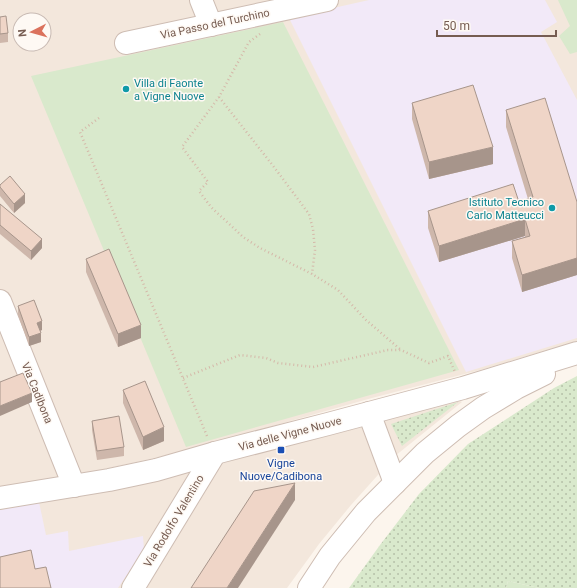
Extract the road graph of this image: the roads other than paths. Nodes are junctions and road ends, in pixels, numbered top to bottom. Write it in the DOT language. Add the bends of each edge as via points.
graph roads {
  1 [pos="202,0"];
  2 [pos="327,0"];
  3 [pos="212,25"];
  4 [pos="126,43"];
  5 [pos="0,300"];
  6 [pos="577,353"];
  7 [pos="577,356"];
  8 [pos="369,413"];
  9 [pos="215,454"];
  10 [pos="395,483"];
  11 [pos="74,486"];
  12 [pos="0,498"];
  13 [pos="133,588"];
  14 [pos="309,588"];
  1 -- 3 [label="street"];
  2 -- 3 [label="street, Via Passo del Turchino"];
  3 -- 4 [label="street, Via Passo del Turchino"];
  5 -- 11 [label="street, Via Cadibona"];
  6 -- 8 [label="street, Via delle Vigne Nuove"];
  7 -- 10 [label="street" via="516,388 472,416 425,453"];
  8 -- 9 [label="street, Via delle Vigne Nuove"];
  8 -- 10 [label="street"];
  9 -- 11 [label="street, Via delle Vigne Nuove" via="138,474"];
  9 -- 13 [label="street, Via Rodolfo Valentino"];
  10 -- 14 [label="street" via="366,512 330,556"];
  11 -- 12 [label="street, Via delle Vigne Nuove"];
}
